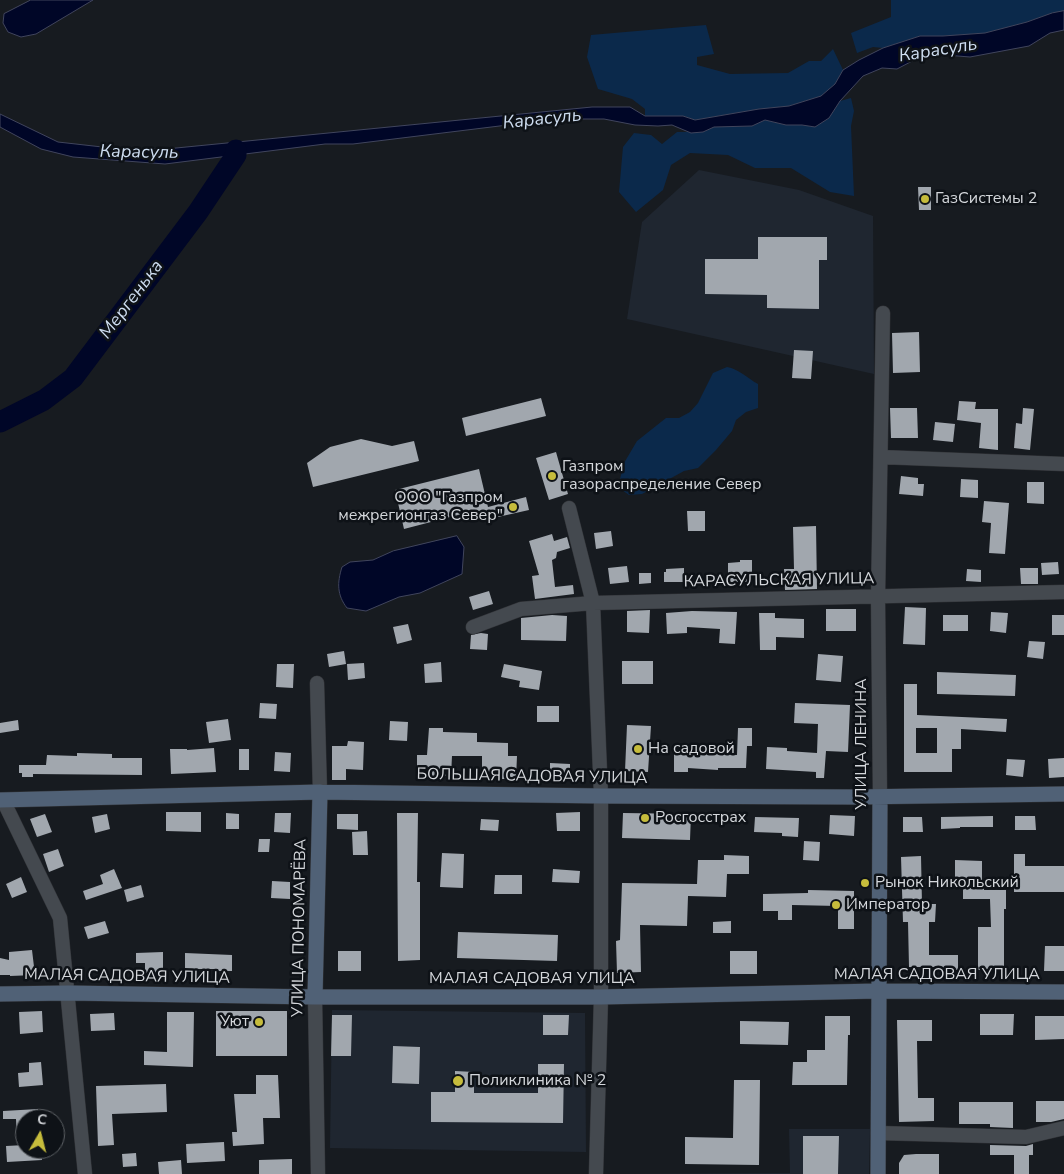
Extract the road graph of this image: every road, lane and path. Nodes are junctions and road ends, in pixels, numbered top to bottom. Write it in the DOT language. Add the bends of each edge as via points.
graph roads {
  1 [pos="884,313"];
  2 [pos="881,457"];
  3 [pos="1064,464"];
  4 [pos="569,508"];
  5 [pos="1064,592"];
  6 [pos="878,597"];
  7 [pos="593,603"];
  8 [pos="472,627"];
  9 [pos="317,684"];
  10 [pos="320,792"];
  11 [pos="1064,794"];
  12 [pos="601,796"];
  13 [pos="880,797"];
  14 [pos="1,800"];
  15 [pos="878,991"];
  16 [pos="1064,992"];
  17 [pos="68,993"];
  18 [pos="0,994"];
  19 [pos="315,997"];
  20 [pos="601,997"];
  21 [pos="1064,1128"];
  22 [pos="878,1133"];
  23 [pos="85,1174"];
  24 [pos="318,1174"];
  25 [pos="596,1174"];
  26 [pos="878,1174"];
  1 -- 2 [label="street, УЛИЦА ЛЕНИНА"];
  2 -- 3 [label="street"];
  2 -- 6 [label="street, УЛИЦА ЛЕНИНА"];
  4 -- 7 [label="street"];
  5 -- 6 [label="street, КАРАСУЛЬСКАЯ УЛИЦА"];
  6 -- 7 [label="street, КАРАСУЛЬСКАЯ УЛИЦА"];
  6 -- 13 [label="street, УЛИЦА ЛЕНИНА"];
  7 -- 8 [label="street, КАРАСУЛЬСКАЯ УЛИЦА" via="521,609"];
  7 -- 12 [label="street"];
  9 -- 10 [label="street, УЛИЦА ПОНОМАРЁВА"];
  10 -- 12 [label="street, БОЛЬШАЯ САДОВАЯ УЛИЦА"];
  10 -- 14 [label="street, БОЛЬШАЯ САДОВАЯ УЛИЦА"];
  10 -- 19 [label="street, УЛИЦА ПОНОМАРЁВА"];
  11 -- 13 [label="street, БОЛЬШАЯ САДОВАЯ УЛИЦА"];
  12 -- 13 [label="street, БОЛЬШАЯ САДОВАЯ УЛИЦА"];
  12 -- 20 [label="street"];
  13 -- 15 [label="street, УЛИЦА ЛЕНИНА"];
  14 -- 17 [label="street" via="60,918"];
  15 -- 16 [label="street, МАЛАЯ САДОВАЯ УЛИЦА"];
  15 -- 20 [label="street, МАЛАЯ САДОВАЯ УЛИЦА"];
  15 -- 22 [label="street, УЛИЦА ЛЕНИНА"];
  17 -- 18 [label="street, МАЛАЯ САДОВАЯ УЛИЦА"];
  17 -- 19 [label="street, МАЛАЯ САДОВАЯ УЛИЦА"];
  17 -- 23 [label="street"];
  19 -- 20 [label="street, МАЛАЯ САДОВАЯ УЛИЦА"];
  19 -- 24 [label="street, УЛИЦА ПОНОМАРЁВА"];
  20 -- 25 [label="street"];
  21 -- 22 [label="street" via="1026,1137"];
  22 -- 26 [label="street, УЛИЦА ЛЕНИНА"];
}
